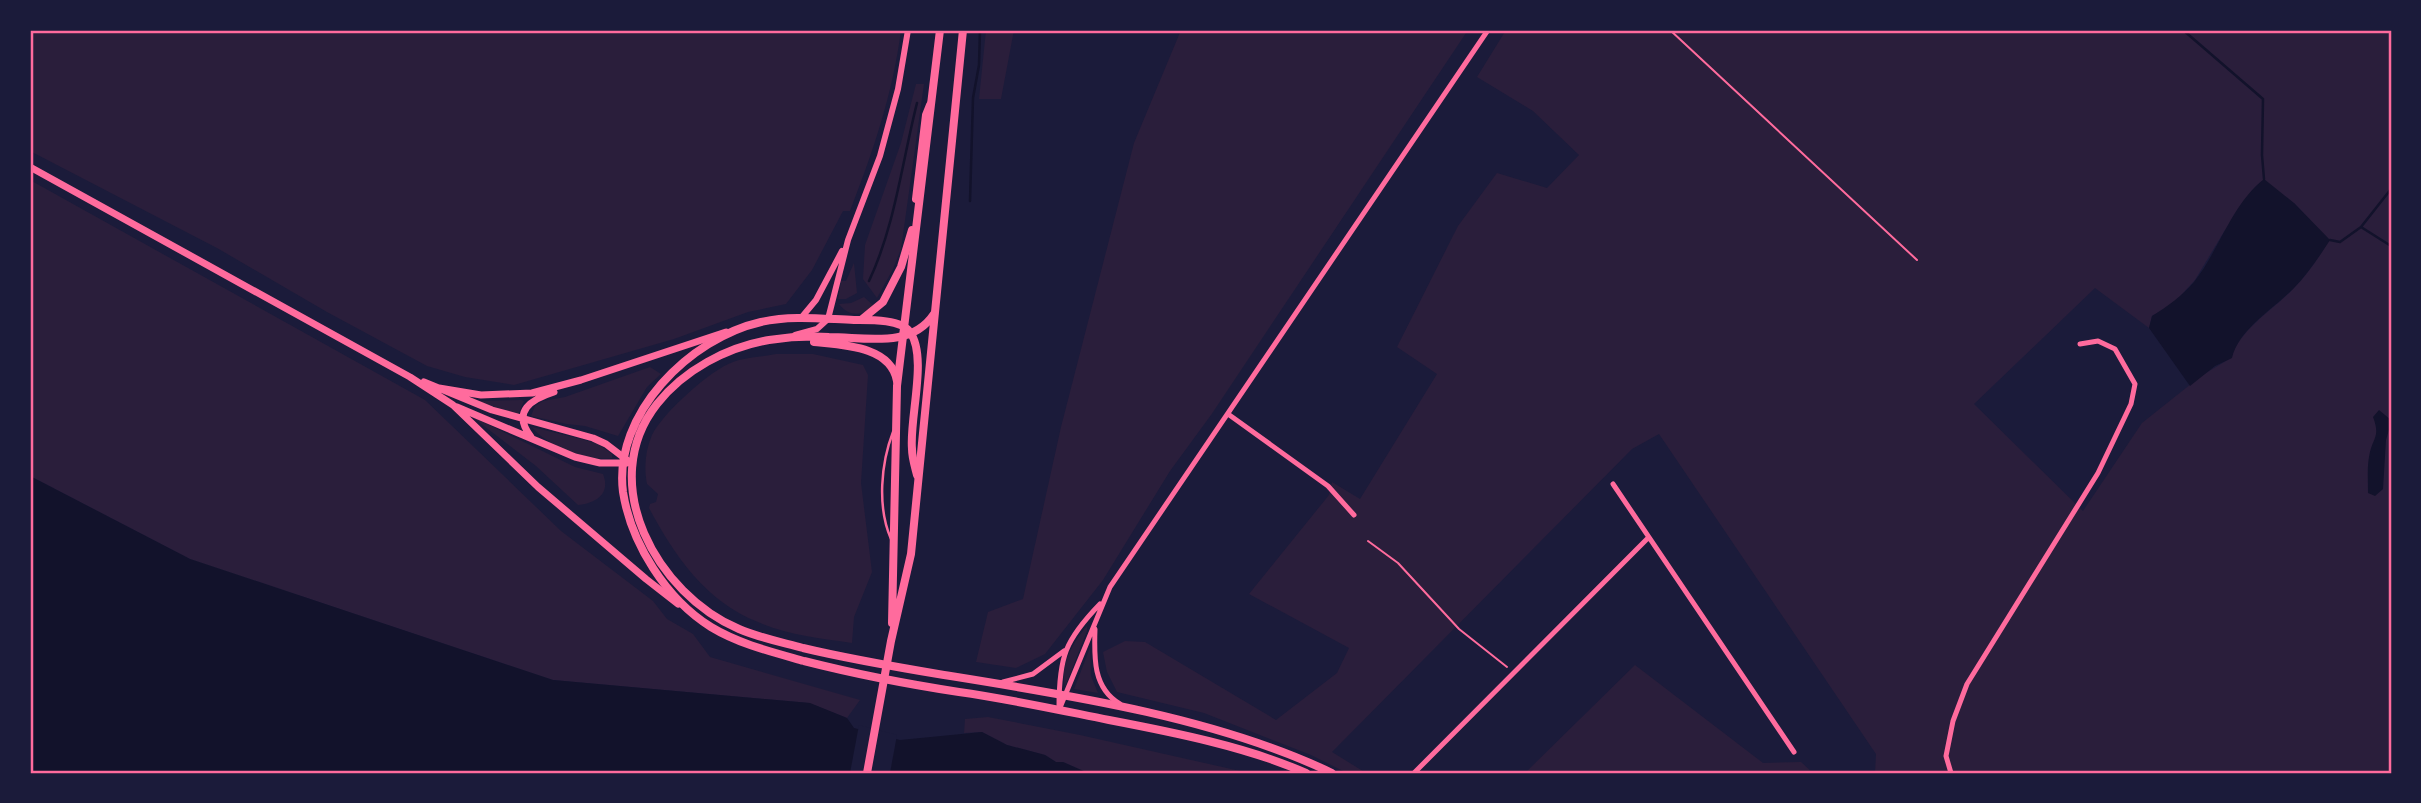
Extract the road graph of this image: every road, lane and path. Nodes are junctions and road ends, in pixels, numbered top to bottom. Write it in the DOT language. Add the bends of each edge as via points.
graph roads {
  1 [pos="908,30"];
  2 [pos="940,30"];
  3 [pos="963,30"];
  4 [pos="1488,30"];
  5 [pos="1670,30"];
  6 [pos="933,100"];
  7 [pos="30,167"];
  8 [pos="848,240"];
  9 [pos="1917,260"];
  10 [pos="934,314"];
  11 [pos="802,318"];
  12 [pos="828,319"];
  13 [pos="861,320"];
  14 [pos="904,325"];
  15 [pos="728,331"];
  16 [pos="912,334"];
  17 [pos="902,337"];
  18 [pos="783,339"];
  19 [pos="2080,344"];
  20 [pos="410,377"];
  21 [pos="580,380"];
  22 [pos="897,386"];
  23 [pos="439,388"];
  24 [pos="453,405"];
  25 [pos="1228,415"];
  26 [pos="524,420"];
  27 [pos="534,439"];
  28 [pos="625,461"];
  29 [pos="917,475"];
  30 [pos="1613,484"];
  31 [pos="1354,515"];
  32 [pos="1648,538"];
  33 [pos="1368,541"];
  34 [pos="1104,599"];
  35 [pos="687,610"];
  36 [pos="1095,622"];
  37 [pos="891,641"];
  38 [pos="1066,648"];
  39 [pos="1514,672"];
  40 [pos="996,683"];
  41 [pos="1063,695"];
  42 [pos="1059,710"];
  43 [pos="1132,710"];
  44 [pos="1794,752"];
  45 [pos="867,773"];
  46 [pos="1306,773"];
  47 [pos="1332,773"];
  48 [pos="1414,773"];
  49 [pos="1951,773"];
  1 -- 8 [label="street" via="880,156"];
  2 -- 6 [label="main road"];
  3 -- 10 [label="main road"];
  4 -- 25 [label="street"];
  5 -- 9 [label="path"];
  6 -- 13 [label="main road" via="926,115 905,258 883,302"];
  6 -- 14 [label="main road"];
  7 -- 20 [label="main road"];
  8 -- 11 [label="street"];
  8 -- 12 [label="street"];
  10 -- 16 [label="main road" via="927,326"];
  10 -- 29 [label="main road"];
  11 -- 12 [label="main road"];
  11 -- 15 [label="main road" via="764,321"];
  12 -- 13 [label="main road"];
  12 -- 18 [label="street" via="817,328"];
  13 -- 14 [label="main road"];
  14 -- 16 [label="main road"];
  14 -- 17 [label="main road"];
  15 -- 21 [label="main road"];
  15 -- 28 [label="main road" via="688,359 657,391 635,421"];
  16 -- 17 [label="main road"];
  16 -- 29 [label="main road" via="917,377 911,448"];
  17 -- 18 [label="main road"];
  17 -- 22 [label="main road"];
  18 -- 22 [label="main road" via="874,353 893,369"];
  18 -- 28 [label="main road" via="724,353 686,376 658,403"];
  19 -- 49 [label="street" via="2098,341 2115,349 2135,384 2131,404 2098,473 1967,684 1946,756"];
  20 -- 23 [label="main road"];
  20 -- 24 [label="main road"];
  21 -- 23 [label="main road" via="506,396"];
  21 -- 26 [label="main road" via="536,398 528,404"];
  22 -- 37 [label="main road"];
  23 -- 26 [label="main road"];
  24 -- 27 [label="main road"];
  24 -- 35 [label="main road" via="538,487"];
  25 -- 31 [label="street" via="1328,486"];
  25 -- 34 [label="street"];
  26 -- 27 [label="main road"];
  26 -- 28 [label="main road" via="593,438"];
  27 -- 28 [label="main road" via="587,461"];
  28 -- 35 [label="main road" via="624,496 638,540"];
  28 -- 40 [label="main road" via="634,507 650,547 680,585 715,616 760,637 794,646"];
  29 -- 37 [label="main road" via="911,554"];
  30 -- 32 [label="street"];
  32 -- 39 [label="street"];
  32 -- 44 [label="street"];
  33 -- 39 [label="path" via="1398,563 1459,629"];
  34 -- 36 [label="street"];
  34 -- 38 [label="street"];
  35 -- 42 [label="main road" via="729,637 789,657 876,678"];
  36 -- 41 [label="street"];
  36 -- 43 [label="street" via="1097,676 1109,696"];
  37 -- 45 [label="main road"];
  38 -- 40 [label="street" via="1033,674"];
  38 -- 41 [label="street" via="1060,668"];
  39 -- 48 [label="street"];
  40 -- 41 [label="main road"];
  41 -- 42 [label="street"];
  41 -- 43 [label="main road"];
  42 -- 46 [label="main road" via="1205,740"];
  43 -- 47 [label="main road" via="1232,735"];
}
